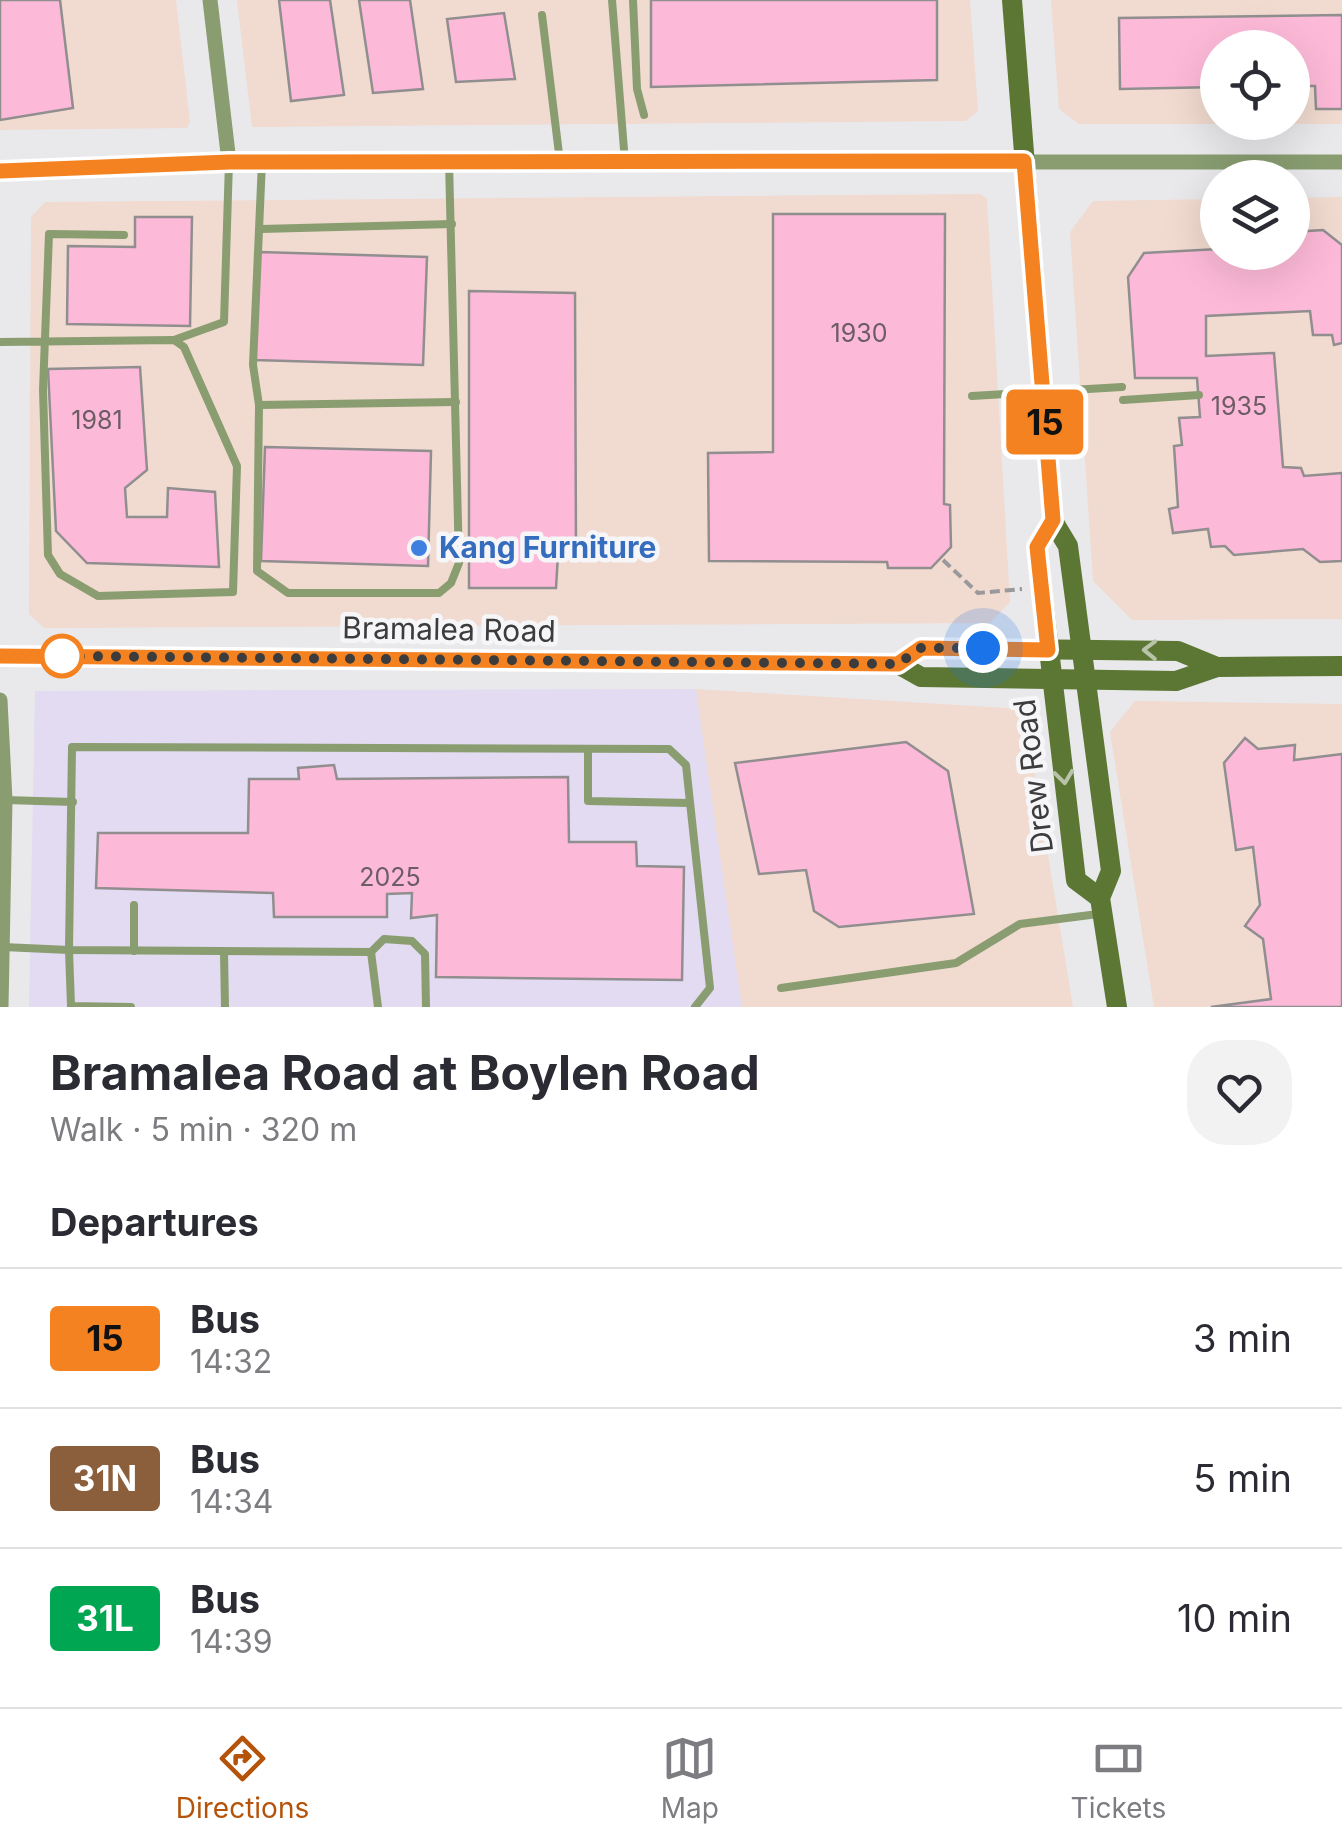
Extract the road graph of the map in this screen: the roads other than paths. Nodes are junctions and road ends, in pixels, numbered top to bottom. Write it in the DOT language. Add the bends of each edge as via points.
graph roads {
  1 [pos="210,0"];
  2 [pos="612,0"];
  3 [pos="633,0"];
  4 [pos="1012,0"];
  5 [pos="542,15"];
  6 [pos="644,115"];
  7 [pos="1024,161"];
  8 [pos="229,162"];
  9 [pos="262,162"];
  10 [pos="449,162"];
  11 [pos="560,162"];
  12 [pos="625,162"];
  13 [pos="1342,162"];
  14 [pos="1310,165"];
  15 [pos="1200,168"];
  16 [pos="0,171"];
  17 [pos="452,224"];
  18 [pos="261,230"];
  19 [pos="124,235"];
  20 [pos="47,340"];
  21 [pos="174,340"];
  22 [pos="0,342"];
  23 [pos="1122,387"];
  24 [pos="1043,393"];
  25 [pos="1198,395"];
  26 [pos="972,396"];
  27 [pos="1123,400"];
  28 [pos="456,402"];
  29 [pos="259,405"];
  30 [pos="1053,520"];
  31 [pos="1048,650"];
  32 [pos="1081,650"];
  33 [pos="0,656"];
  34 [pos="898,664"];
  35 [pos="1342,666"];
  36 [pos="1216,668"];
  37 [pos="1052,680"];
  38 [pos="1086,680"];
  39 [pos="0,700"];
  40 [pos="588,750"];
  41 [pos="6,800"];
  42 [pos="73,802"];
  43 [pos="689,803"];
  44 [pos="134,906"];
  45 [pos="1101,906"];
  46 [pos="3,947"];
  47 [pos="68,950"];
  48 [pos="134,951"];
  49 [pos="224,952"];
  50 [pos="371,952"];
  51 [pos="781,988"];
  52 [pos="2,1007"];
  53 [pos="131,1007"];
  54 [pos="225,1007"];
  55 [pos="378,1007"];
  56 [pos="426,1007"];
  57 [pos="695,1007"];
  58 [pos="1117,1007"];
  1 -- 8 [label="street"];
  2 -- 12 [label="lane"];
  3 -- 6 [label="lane"];
  4 -- 7 [label="main road, Drew Road"];
  5 -- 11 [label="lane"];
  7 -- 12 [label="street"];
  7 -- 15 [label="street"];
  7 -- 24 [label="main road, Drew Road"];
  8 -- 9 [label="street"];
  8 -- 16 [label="street"];
  8 -- 21 [label="lane" via="224,322"];
  9 -- 10 [label="street"];
  9 -- 18 [label="lane"];
  10 -- 11 [label="street"];
  10 -- 17 [label="lane"];
  11 -- 12 [label="street"];
  13 -- 14 [label="street"];
  17 -- 18 [label="lane"];
  17 -- 28 [label="lane"];
  18 -- 29 [label="lane" via="253,364"];
  19 -- 20 [label="lane" via="49,234"];
  20 -- 21 [label="lane"];
  20 -- 21 [label="lane" via="48,555 60,574 98,596 233,592 236,466 184,347"];
  20 -- 22 [label="lane"];
  23 -- 24 [label="lane"];
  24 -- 26 [label="lane"];
  24 -- 30 [label="main road, Drew Road"];
  25 -- 27 [label="lane"];
  28 -- 29 [label="lane"];
  28 -- 29 [label="lane" via="459,562 439,592 288,593 257,571"];
  30 -- 31 [label="main road, Drew Road" via="1037,547"];
  30 -- 32 [label="main road, Drew Road" via="1068,546"];
  31 -- 32 [label="main road, Bramalea Road"];
  31 -- 34 [label="main road, Bramalea Road" via="921,648"];
  31 -- 37 [label="main road, Drew Road"];
  36 -- 32 [label="main road, Bramalea Road, one-way" via="1178,650"];
  32 -- 38 [label="main road, Drew Road"];
  33 -- 34 [label="main road, Bramalea Road"];
  34 -- 37 [label="main road, Bramalea Road" via="921,676"];
  35 -- 36 [label="main road, Bramalea Road"];
  36 -- 38 [label="main road, Bramalea Road" via="1176,681"];
  37 -- 38 [label="main road, Bramalea Road"];
  37 -- 45 [label="main road, Drew Road, one-way" via="1076,880"];
  38 -- 45 [label="main road, Drew Road" via="1110,871"];
  39 -- 41 [label="street"];
  40 -- 42 [label="lane" via="72,747"];
  40 -- 43 [label="lane" via="669,749 686,766"];
  40 -- 43 [label="lane" via="588,801"];
  41 -- 42 [label="lane"];
  41 -- 46 [label="street"];
  42 -- 47 [label="lane"];
  43 -- 57 [label="lane" via="710,988"];
  44 -- 48 [label="lane"];
  45 -- 51 [label="lane" via="1020,924 956,963"];
  45 -- 58 [label="main road, Drew Road"];
  46 -- 47 [label="lane"];
  46 -- 52 [label="street"];
  47 -- 48 [label="lane"];
  47 -- 53 [label="lane" via="71,1006"];
  48 -- 49 [label="lane"];
  49 -- 50 [label="lane"];
  49 -- 54 [label="lane"];
  50 -- 55 [label="lane"];
  50 -- 56 [label="lane" via="384,940 412,941 425,954"];
}
